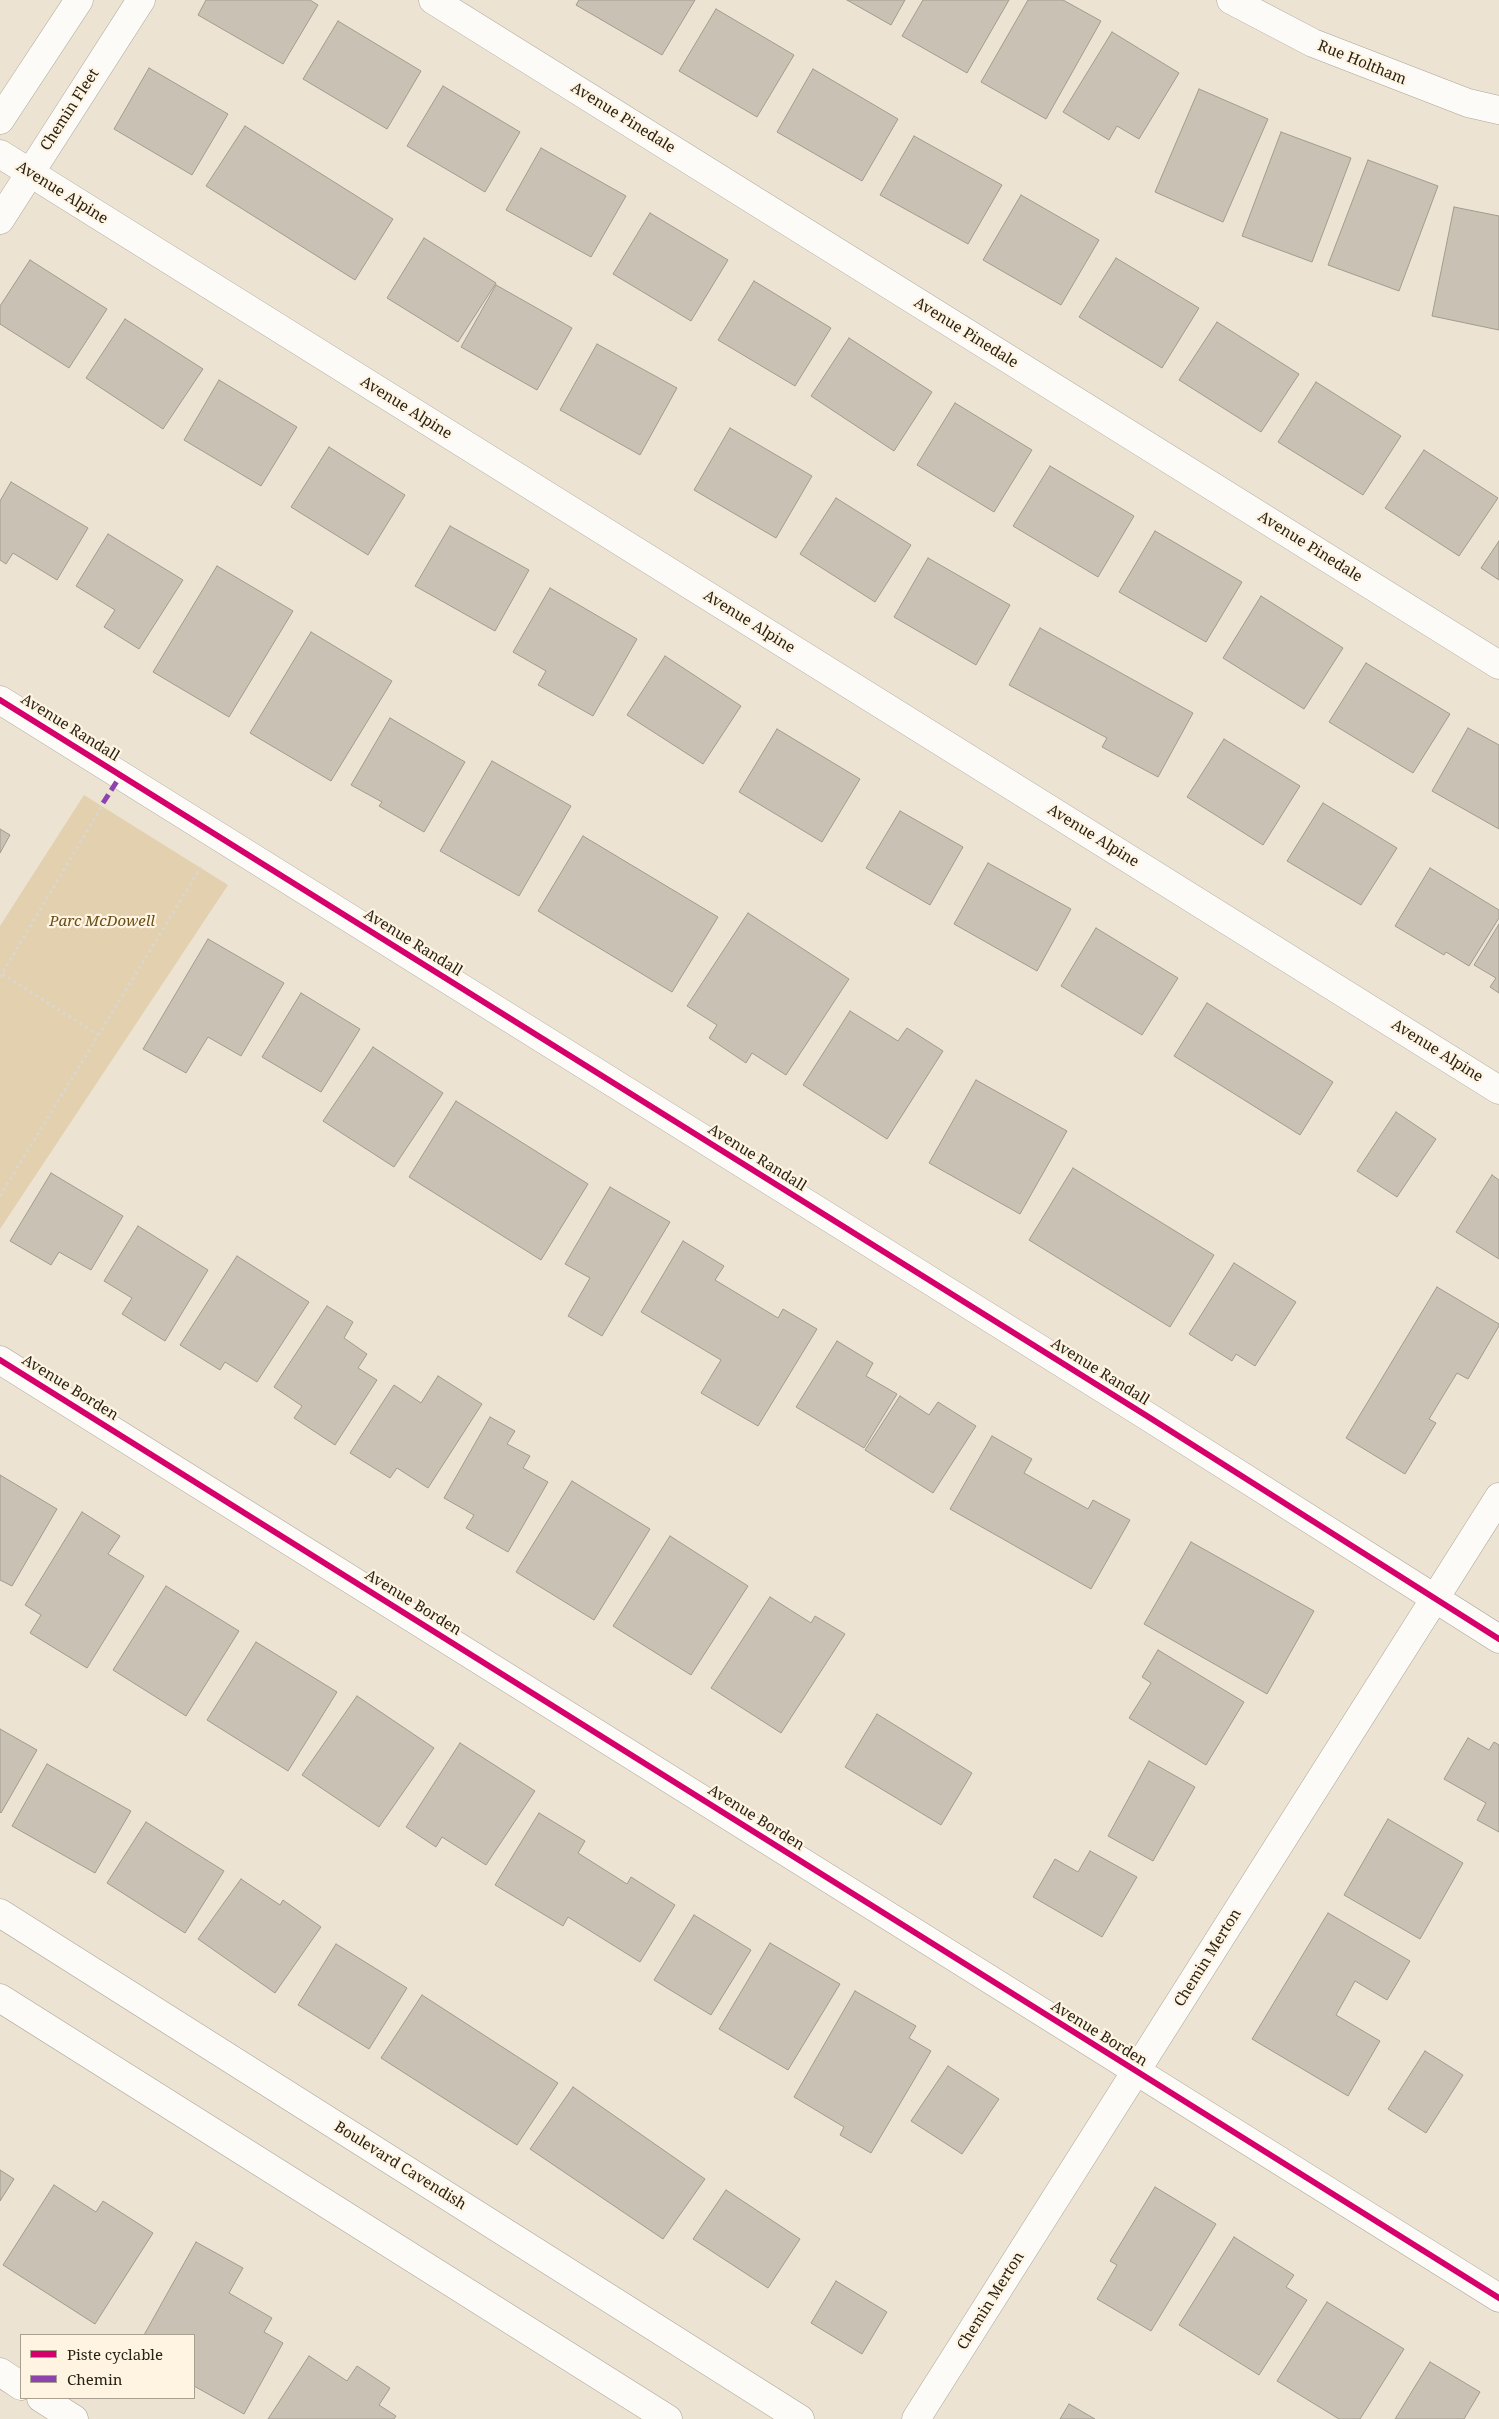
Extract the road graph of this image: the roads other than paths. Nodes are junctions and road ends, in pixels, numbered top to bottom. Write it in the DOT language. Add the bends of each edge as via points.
graph roads {
  1 [pos="79,0"];
  2 [pos="141,0"];
  3 [pos="434,0"];
  4 [pos="1231,0"];
  5 [pos="1499,110"];
  6 [pos="0,120"];
  7 [pos="0,154"];
  8 [pos="30,173"];
  9 [pos="0,220"];
  10 [pos="1499,665"];
  11 [pos="0,700"];
  12 [pos="1499,1090"];
  13 [pos="0,1360"];
  14 [pos="1499,1497"];
  15 [pos="1436,1598"];
  16 [pos="1499,1639"];
  17 [pos="0,1913"];
  18 [pos="0,1998"];
  19 [pos="1137,2072"];
  20 [pos="1499,2298"];
  21 [pos="0,2372"];
  22 [pos="20,2385"];
  23 [pos="42,2399"];
  24 [pos="74,2419"];
  25 [pos="668,2419"];
  26 [pos="800,2419"];
  27 [pos="916,2419"];
  1 -- 6 [label="street"];
  2 -- 8 [label="street, Chemin Fleet"];
  3 -- 10 [label="street, Avenue Pinedale"];
  4 -- 5 [label="street, Rue Holtham" via="1313,44 1468,104"];
  7 -- 8 [label="street, Avenue Alpine"];
  8 -- 9 [label="street, Chemin Fleet"];
  8 -- 12 [label="street, Avenue Alpine"];
  11 -- 15 [label="street, Avenue Randall"];
  13 -- 19 [label="street, Avenue Borden"];
  14 -- 15 [label="street, Chemin Merton"];
  15 -- 16 [label="street, Avenue Randall"];
  15 -- 19 [label="street, Chemin Merton"];
  17 -- 26 [label="street, Boulevard Cavendish"];
  18 -- 25 [label="street"];
  19 -- 20 [label="street, Avenue Borden"];
  19 -- 27 [label="street, Chemin Merton"];
  21 -- 22 [label="street"];
  23 -- 24 [label="street"];
}
